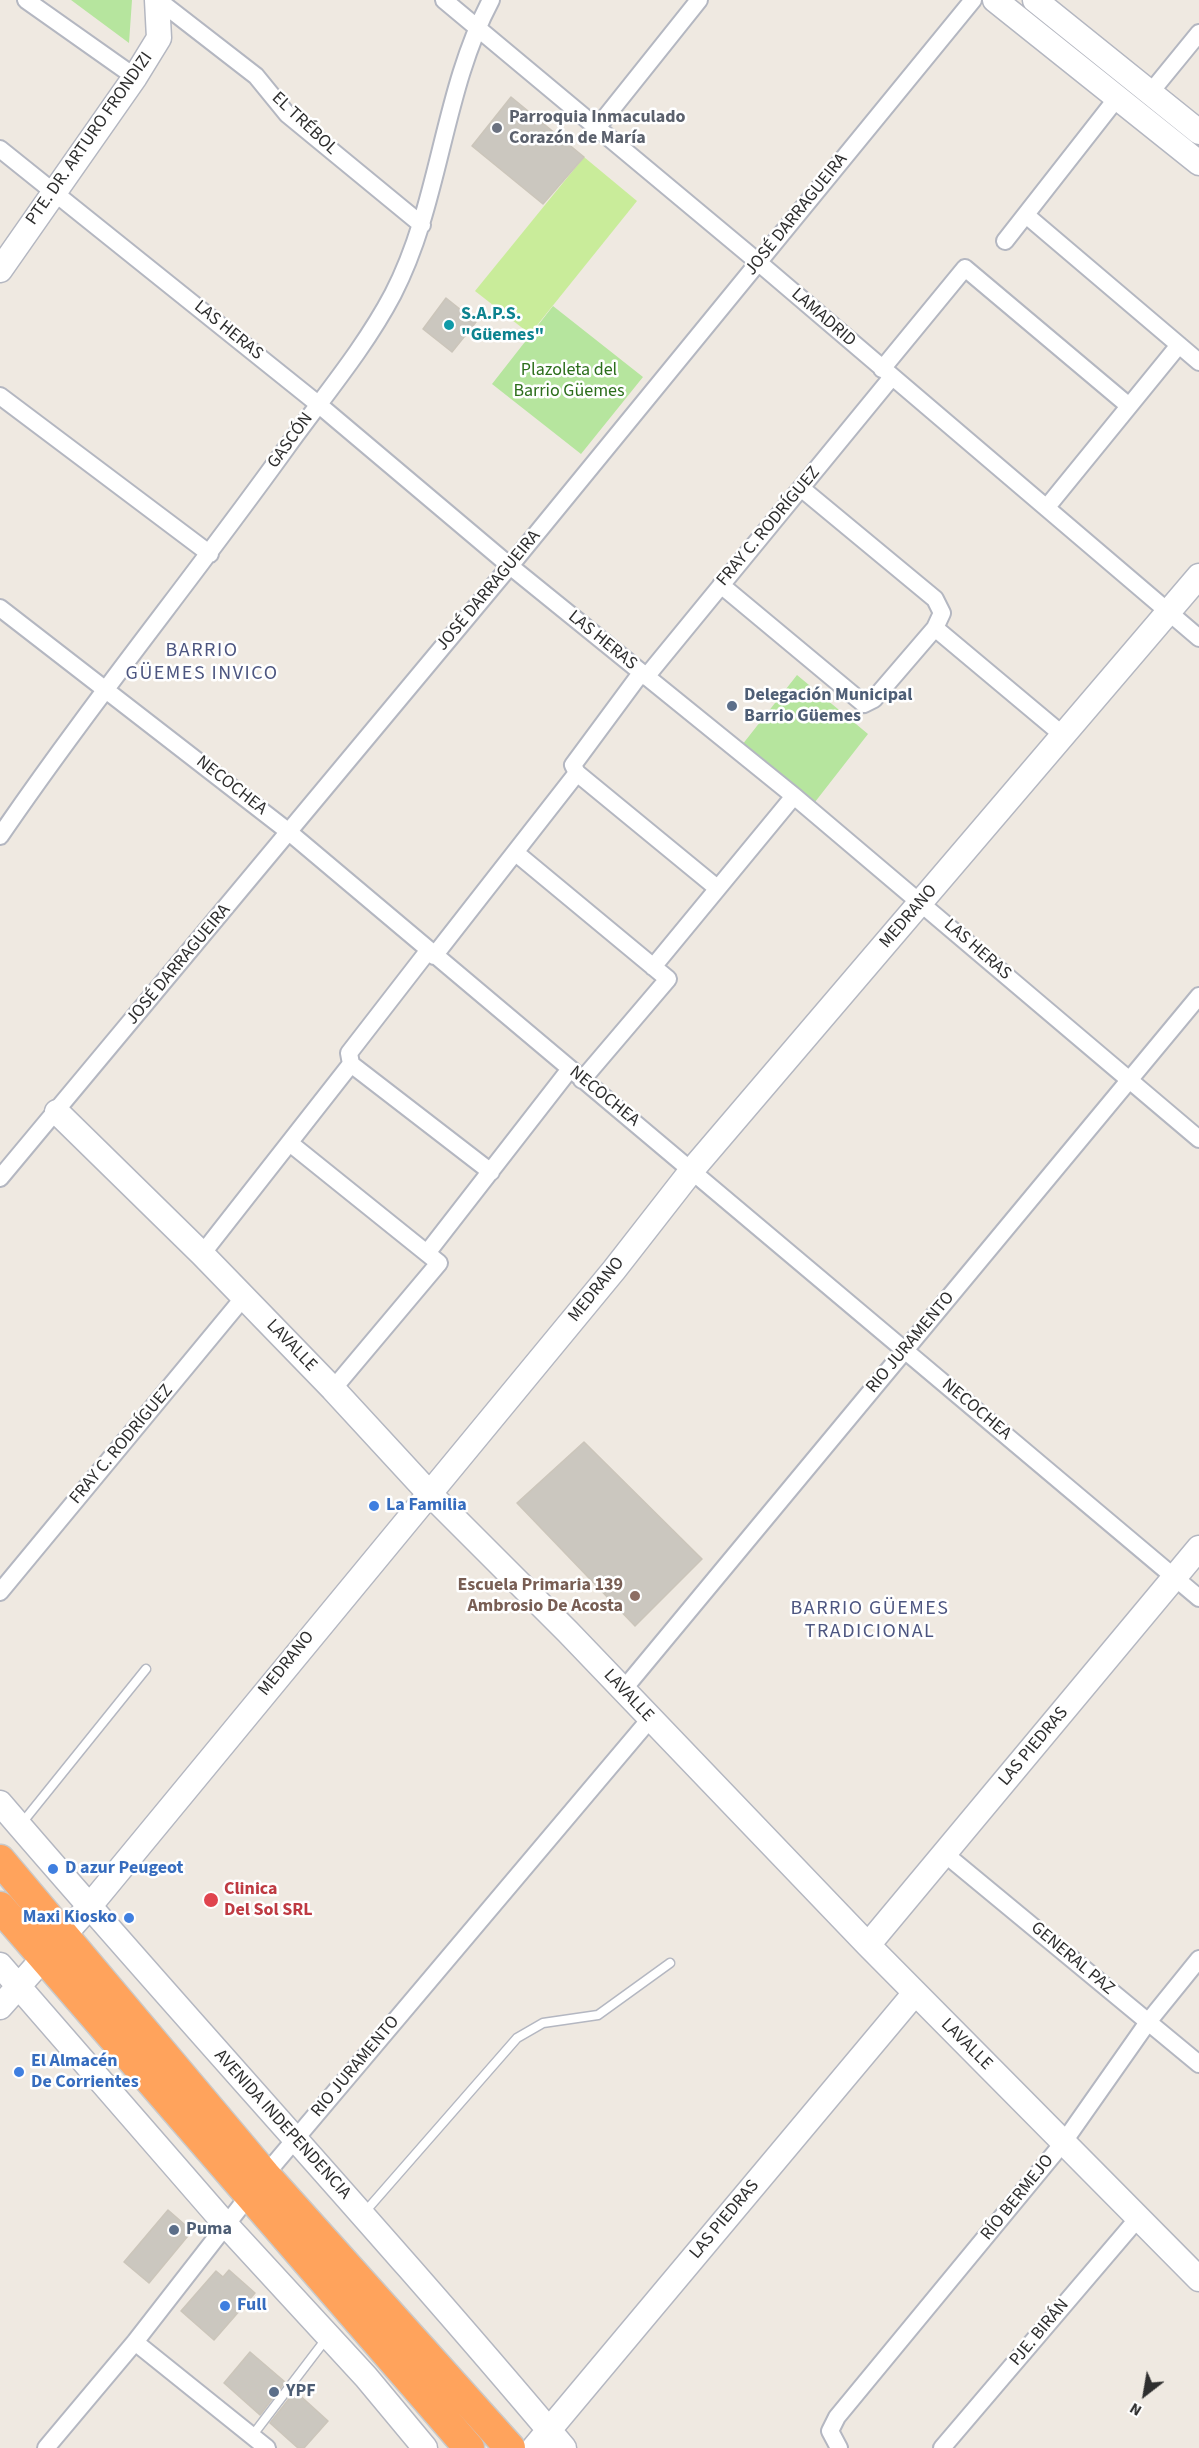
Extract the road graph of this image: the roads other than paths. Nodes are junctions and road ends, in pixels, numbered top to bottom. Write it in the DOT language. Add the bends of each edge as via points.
graph roads {
  1 [pos="26,0"];
  2 [pos="157,0"];
  3 [pos="444,0"];
  4 [pos="490,0"];
  5 [pos="699,0"];
  6 [pos="974,0"];
  7 [pos="995,0"];
  8 [pos="1035,0"];
  9 [pos="476,27"];
  10 [pos="1199,33"];
  11 [pos="135,77"];
  12 [pos="1150,93"];
  13 [pos="1117,98"];
  14 [pos="596,129"];
  15 [pos="1199,132"];
  16 [pos="0,149"];
  17 [pos="1199,163"];
  18 [pos="55,190"];
  19 [pos="1026,215"];
  20 [pos="422,225"];
  21 [pos="1005,241"];
  22 [pos="758,262"];
  23 [pos="0,270"];
  24 [pos="1179,345"];
  25 [pos="1199,362"];
  26 [pos="887,373"];
  27 [pos="0,396"];
  28 [pos="318,404"];
  29 [pos="1129,406"];
  30 [pos="801,488"];
  31 [pos="1047,507"];
  32 [pos="210,554"];
  33 [pos="510,566"];
  34 [pos="1199,576"];
  35 [pos="721,585"];
  36 [pos="0,608"];
  37 [pos="1169,612"];
  38 [pos="935,628"];
  39 [pos="1199,638"];
  40 [pos="644,675"];
  41 [pos="107,689"];
  42 [pos="1065,736"];
  43 [pos="577,773"];
  44 [pos="794,796"];
  45 [pos="2,828"];
  46 [pos="289,832"];
  47 [pos="516,853"];
  48 [pos="717,888"];
  49 [pos="922,903"];
  50 [pos="431,953"];
  51 [pos="653,968"];
  52 [pos="1199,996"];
  53 [pos="351,1064"];
  54 [pos="576,1075"];
  55 [pos="1129,1080"];
  56 [pos="57,1112"];
  57 [pos="1199,1138"];
  58 [pos="291,1144"];
  59 [pos="692,1170"];
  60 [pos="491,1172"];
  61 [pos="0,1178"];
  62 [pos="427,1253"];
  63 [pos="202,1254"];
  64 [pos="244,1298"];
  65 [pos="905,1350"];
  66 [pos="333,1389"];
  67 [pos="428,1492"];
  68 [pos="1199,1548"];
  69 [pos="1174,1577"];
  70 [pos="0,1592"];
  71 [pos="1199,1598"];
  72 [pos="146,1669"];
  73 [pos="623,1690"];
  74 [pos="651,1719"];
  75 [pos="0,1803"];
  76 [pos="20,1826"];
  77 [pos="945,1854"];
  78 [pos="0,1860"];
  79 [pos="0,1907"];
  80 [pos="88,1908"];
  81 [pos="64,1933"];
  82 [pos="868,1946"];
  83 [pos="44,1956"];
  84 [pos="1199,1959"];
  85 [pos="670,1963"];
  86 [pos="0,1965"];
  87 [pos="18,1986"];
  88 [pos="915,1993"];
  89 [pos="0,2007"];
  90 [pos="1148,2022"];
  91 [pos="1199,2064"];
  92 [pos="295,2139"];
  93 [pos="1063,2143"];
  94 [pos="257,2185"];
  95 [pos="362,2216"];
  96 [pos="1138,2217"];
  97 [pos="227,2226"];
  98 [pos="1199,2279"];
  99 [pos="328,2336"];
  100 [pos="135,2342"];
  101 [pos="252,2436"];
  102 [pos="549,2442"];
  103 [pos="46,2448"];
  104 [pos="267,2448"];
  105 [pos="425,2448"];
  106 [pos="470,2448"];
  107 [pos="510,2448"];
  108 [pos="839,2448"];
  109 [pos="942,2448"];
  1 -- 11 [label="street"];
  2 -- 11 [label="street, PTE. DR. ARTURO FRONDIZI" via="159,38"];
  2 -- 20 [label="street, EL TRÉBOL" via="256,76 287,114"];
  3 -- 9 [label="street, LAMADRID"];
  4 -- 9 [label="street, GASCÓN"];
  5 -- 14 [label="street"];
  6 -- 22 [label="street, JOSÉ DARRAGUEIRA"];
  7 -- 13 [label="street"];
  8 -- 12 [label="street"];
  9 -- 14 [label="street, LAMADRID"];
  9 -- 20 [label="street, GASCÓN"];
  10 -- 12 [label="street"];
  11 -- 18 [label="street, PTE. DR. ARTURO FRONDIZI"];
  12 -- 15 [label="street"];
  13 -- 17 [label="street"];
  13 -- 19 [label="street"];
  14 -- 22 [label="street, LAMADRID"];
  16 -- 18 [label="street, LAS HERAS"];
  18 -- 23 [label="street, PTE. DR. ARTURO FRONDIZI"];
  18 -- 28 [label="street, LAS HERAS"];
  19 -- 21 [label="street"];
  19 -- 24 [label="street"];
  20 -- 28 [label="street, GASCÓN" via="380,317"];
  22 -- 26 [label="street, LAMADRID"];
  22 -- 33 [label="street, JOSÉ DARRAGUEIRA"];
  24 -- 25 [label="street"];
  24 -- 29 [label="street"];
  26 -- 29 [label="street, FRAY C. RODRÍGUEZ" via="964,268"];
  26 -- 30 [label="street, FRAY C. RODRÍGUEZ"];
  26 -- 31 [label="street, LAMADRID"];
  27 -- 32 [label="street"];
  28 -- 32 [label="street, GASCÓN"];
  28 -- 33 [label="street, LAS HERAS"];
  29 -- 31 [label="street"];
  30 -- 35 [label="street, FRAY C. RODRÍGUEZ"];
  30 -- 38 [label="street" via="935,599 942,613"];
  31 -- 37 [label="street, LAMADRID"];
  32 -- 41 [label="street, GASCÓN"];
  33 -- 40 [label="street, LAS HERAS"];
  33 -- 46 [label="street, JOSÉ DARRAGUEIRA"];
  34 -- 37 [label="street, MEDRANO"];
  35 -- 38 [label="street" via="864,704 874,699"];
  35 -- 40 [label="street, FRAY C. RODRÍGUEZ"];
  36 -- 41 [label="street, NECOCHEA"];
  37 -- 39 [label="street, LAMADRID"];
  37 -- 42 [label="street, MEDRANO"];
  38 -- 42 [label="street"];
  40 -- 43 [label="street, FRAY C. RODRÍGUEZ" via="573,765"];
  40 -- 44 [label="street, LAS HERAS"];
  41 -- 45 [label="street, GASCÓN"];
  41 -- 46 [label="street, NECOCHEA"];
  42 -- 49 [label="street, MEDRANO"];
  43 -- 47 [label="street"];
  43 -- 48 [label="street"];
  44 -- 48 [label="street"];
  44 -- 49 [label="street, LAS HERAS"];
  46 -- 50 [label="street, NECOCHEA"];
  46 -- 56 [label="street, JOSÉ DARRAGUEIRA"];
  47 -- 50 [label="street"];
  47 -- 51 [label="street"];
  48 -- 51 [label="street"];
  49 -- 55 [label="street, LAS HERAS"];
  49 -- 59 [label="street, MEDRANO"];
  50 -- 53 [label="street" via="349,1053"];
  50 -- 54 [label="street, NECOCHEA"];
  51 -- 54 [label="street" via="668,979"];
  52 -- 55 [label="street, RIO JURAMENTO"];
  53 -- 58 [label="street"];
  53 -- 60 [label="street"];
  54 -- 59 [label="street, NECOCHEA"];
  54 -- 60 [label="street"];
  55 -- 57 [label="street, LAS HERAS"];
  55 -- 65 [label="street, RIO JURAMENTO"];
  56 -- 61 [label="street, JOSÉ DARRAGUEIRA"];
  56 -- 63 [label="street, LAVALLE"];
  58 -- 62 [label="street"];
  58 -- 63 [label="street"];
  59 -- 65 [label="street, NECOCHEA"];
  59 -- 67 [label="street, MEDRANO" via="614,1270"];
  60 -- 62 [label="street"];
  62 -- 66 [label="street" via="439,1263"];
  63 -- 64 [label="street, LAVALLE"];
  64 -- 66 [label="street, LAVALLE"];
  64 -- 70 [label="street, FRAY C. RODRÍGUEZ"];
  65 -- 69 [label="street, NECOCHEA"];
  65 -- 73 [label="street, RIO JURAMENTO"];
  66 -- 67 [label="street, LAVALLE"];
  67 -- 73 [label="street, LAVALLE"];
  67 -- 80 [label="street, MEDRANO"];
  68 -- 69 [label="street, LAS PIEDRAS"];
  69 -- 71 [label="street, NECOCHEA"];
  69 -- 77 [label="street, LAS PIEDRAS"];
  72 -- 76 [label="lane"];
  73 -- 74 [label="street, LAVALLE"];
  74 -- 82 [label="street, LAVALLE"];
  74 -- 92 [label="street, RIO JURAMENTO"];
  75 -- 76 [label="street, AVENIDA INDEPENDENCIA"];
  76 -- 80 [label="street, AVENIDA INDEPENDENCIA"];
  77 -- 82 [label="street, LAS PIEDRAS"];
  77 -- 90 [label="street, GENERAL PAZ"];
  78 -- 81 [label="highway"];
  79 -- 83 [label="highway"];
  80 -- 81 [label="street, MEDRANO"];
  80 -- 92 [label="street, AVENIDA INDEPENDENCIA"];
  81 -- 83 [label="street, MEDRANO"];
  81 -- 94 [label="highway"];
  82 -- 88 [label="street, LAVALLE"];
  83 -- 87 [label="street, MEDRANO"];
  83 -- 94 [label="highway"];
  84 -- 90 [label="street, RÍO BERMEJO"];
  85 -- 95 [label="lane" via="598,2015 543,2023 517,2038"];
  86 -- 87 [label="street"];
  87 -- 89 [label="street, MEDRANO"];
  87 -- 97 [label="street"];
  88 -- 93 [label="street, LAVALLE"];
  88 -- 102 [label="street, LAS PIEDRAS"];
  90 -- 91 [label="street, GENERAL PAZ"];
  90 -- 93 [label="street, RÍO BERMEJO"];
  92 -- 94 [label="street, RIO JURAMENTO"];
  92 -- 95 [label="street, AVENIDA INDEPENDENCIA"];
  93 -- 96 [label="street, LAVALLE"];
  93 -- 108 [label="street, RÍO BERMEJO" via="837,2418 830,2431"];
  94 -- 97 [label="street, RIO JURAMENTO"];
  94 -- 106 [label="highway"];
  94 -- 107 [label="highway"];
  95 -- 102 [label="street, AVENIDA INDEPENDENCIA"];
  96 -- 98 [label="street, LAVALLE"];
  96 -- 109 [label="street, PJE. BIRÁN"];
  97 -- 99 [label="street"];
  97 -- 100 [label="street, RIO JURAMENTO"];
  99 -- 101 [label="lane"];
  99 -- 105 [label="street"];
  100 -- 101 [label="street"];
  100 -- 103 [label="street, RIO JURAMENTO"];
  101 -- 104 [label="street"];
}
